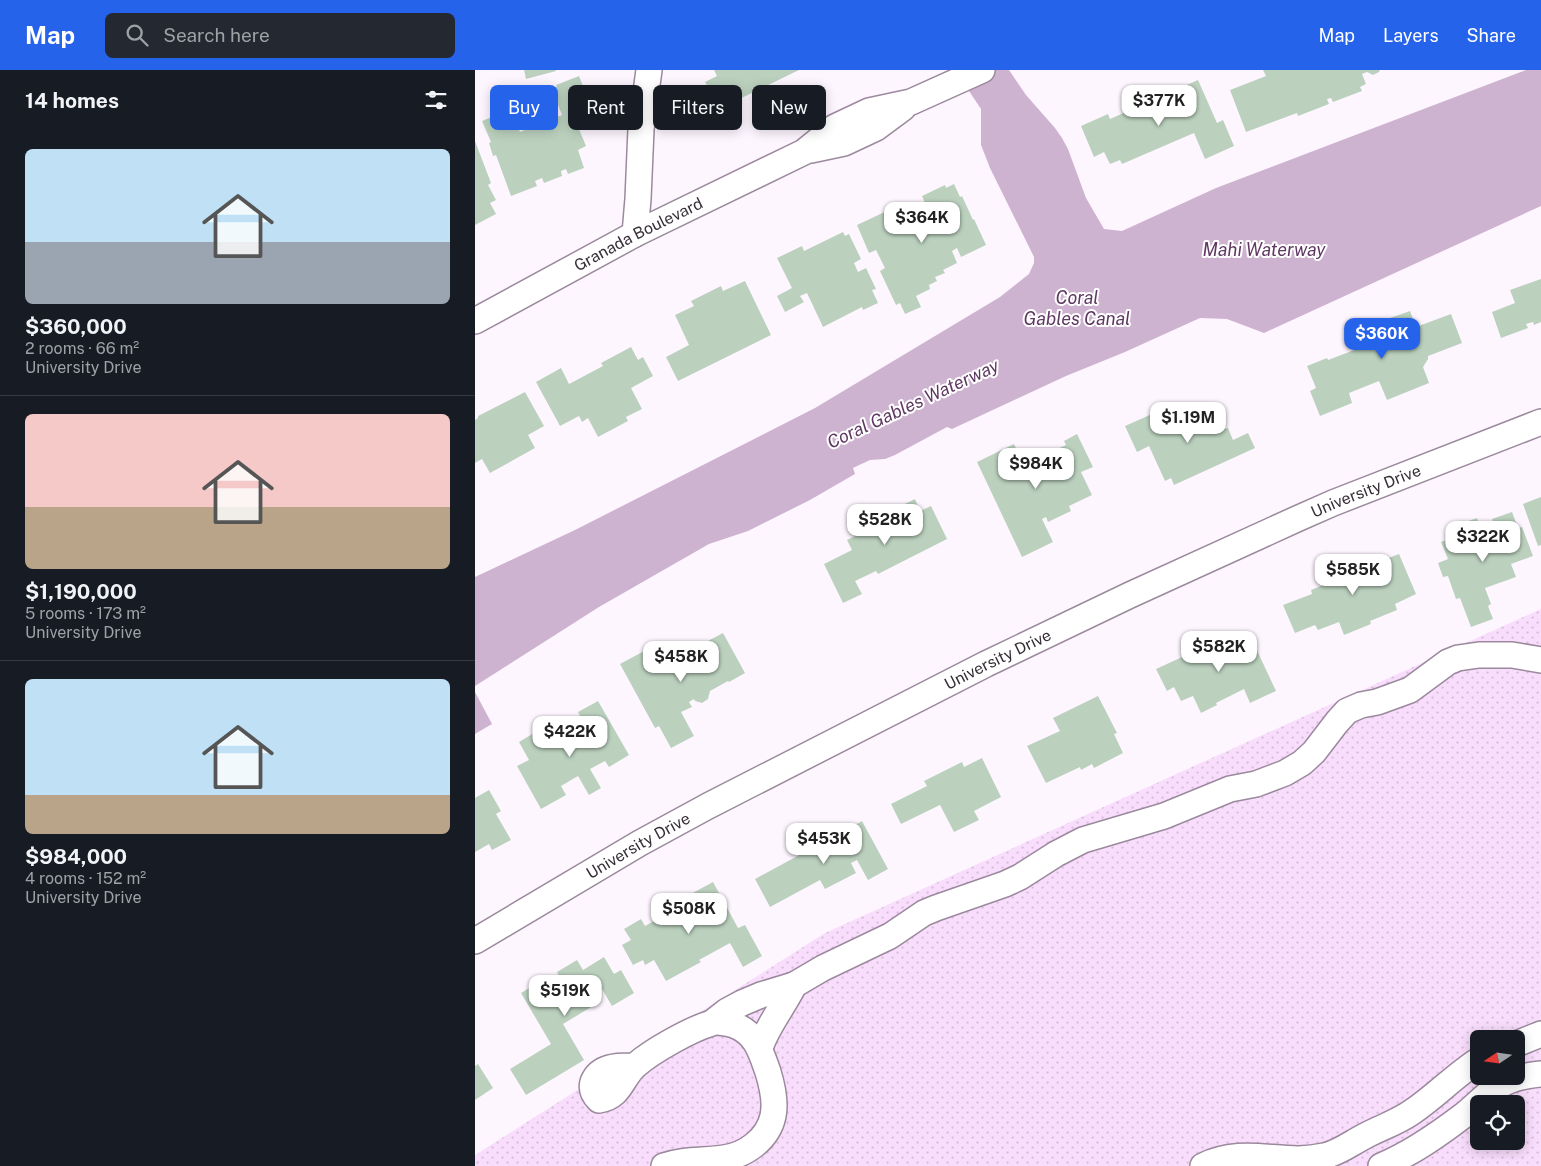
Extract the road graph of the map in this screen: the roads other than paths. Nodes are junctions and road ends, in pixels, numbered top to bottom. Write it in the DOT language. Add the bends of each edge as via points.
graph roads {
  1 [pos="649,70"];
  2 [pos="982,70"];
  3 [pos="635,234"];
  4 [pos="475,321"];
  5 [pos="1541,422"];
  6 [pos="1541,660"];
  7 [pos="475,940"];
  8 [pos="794,985"];
  9 [pos="713,1022"];
  10 [pos="1541,1034"];
  11 [pos="1525,1040"];
  12 [pos="760,1048"];
  13 [pos="635,1066"];
  14 [pos="1470,1066"];
  15 [pos="1541,1074"];
  16 [pos="664,1166"];
  17 [pos="1203,1166"];
  18 [pos="1381,1166"];
  1 -- 3 [label="street" via="641,129"];
  2 -- 3 [label="street, Granada Boulevard" via="911,102 876,128 844,143 804,152"];
  3 -- 4 [label="street, Granada Boulevard"];
  5 -- 7 [label="street, University Drive" via="1299,518 977,668 708,806"];
  6 -- 8 [label="street" via="1512,655 1479,655 1448,662 1410,690 1347,712 1314,752 1285,773 1083,840 1005,884 924,913 890,936"];
  8 -- 9 [label="street" via="742,1003"];
  8 -- 12 [label="street"];
  9 -- 12 [label="street" via="743,1029"];
  9 -- 13 [label="street" via="673,1041"];
  10 -- 11 [label="street"];
  12 -- 16 [label="street" via="774,1097 773,1115 758,1142 737,1155"];
  14 -- 17 [label="street" via="1411,1113 1326,1156 1311,1159 1227,1157"];
  15 -- 18 [label="street" via="1500,1085 1447,1128"];
}
